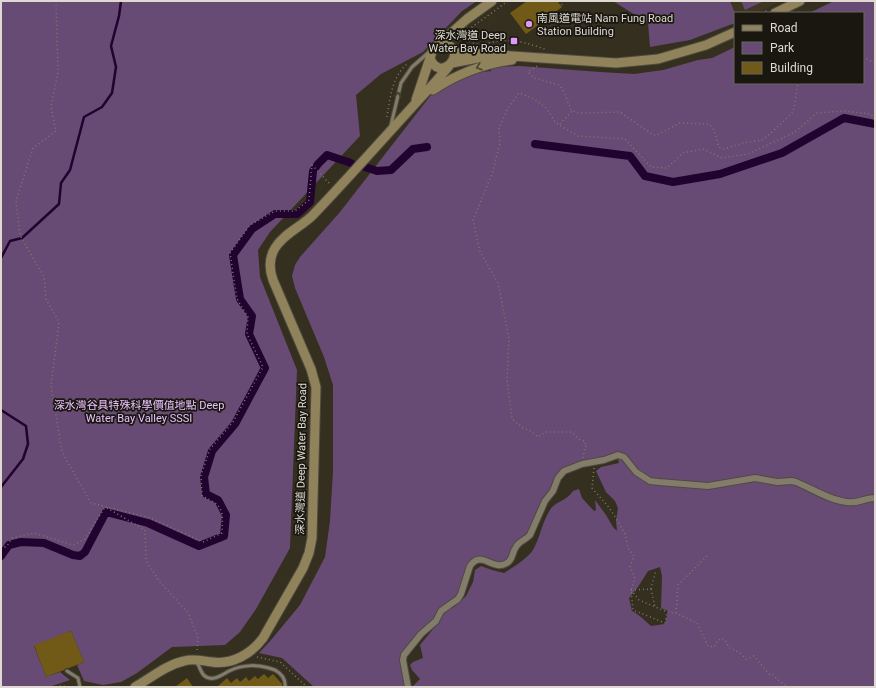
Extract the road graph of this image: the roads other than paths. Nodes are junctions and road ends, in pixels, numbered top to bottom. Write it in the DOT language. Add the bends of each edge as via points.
graph roads {
  1 [pos="492,1"];
  2 [pos="800,1"];
  3 [pos="777,12"];
  4 [pos="467,19"];
  5 [pos="734,32"];
  6 [pos="433,51"];
  7 [pos="453,51"];
  8 [pos="495,55"];
  9 [pos="531,57"];
  10 [pos="450,65"];
  11 [pos="414,105"];
  12 [pos="389,133"];
  13 [pos="875,498"];
  14 [pos="196,656"];
  15 [pos="66,671"];
  16 [pos="80,687"];
  17 [pos="135,687"];
  18 [pos="285,687"];
  19 [pos="408,687"];
  1 -- 4 [label="main road, 深水灣道 Deep Water Bay Road"];
  2 -- 3 [label="main road"];
  4 -- 6 [label="main road, 深水灣道 Deep Water Bay Road"];
  4 -- 7 [label="main road, 深水灣道 Deep Water Bay Road" via="454,37"];
  5 -- 9 [label="main road" via="706,45 658,59 616,63"];
  6 -- 7 [label="main road" via="445,44"];
  6 -- 10 [label="main road" via="433,64 444,68"];
  6 -- 11 [label="main road, 深水灣道 Deep Water Bay Road"];
  12 -- 6 [label="lane, 深水灣道 Deep Water Bay Road, one-way" via="401,83 412,67"];
  7 -- 8 [label="main road"];
  7 -- 10 [label="main road" via="454,60"];
  8 -- 9 [label="main road"];
  8 -- 10 [label="main road"];
  9 -- 11 [label="main road, one-way" via="481,66 448,81"];
  10 -- 11 [label="main road, 深水灣道 Deep Water Bay Road"];
  11 -- 12 [label="main road, 深水灣道 Deep Water Bay Road"];
  12 -- 14 [label="main road, 深水灣道 Deep Water Bay Road" via="314,214 281,241 275,248 271,260 273,280 316,383 312,538 308,558 262,638 253,649 239,658 226,662 212,662"];
  13 -- 19 [label="street" via="847,502 796,482 755,478 708,486 650,481 636,472 624,457 618,455 564,471 545,501 530,535 516,547 511,560 498,566 480,559 472,562 462,594 441,611 436,622 421,634 404,655"];
  14 -- 17 [label="main road, 深水灣道 Deep Water Bay Road" via="172,665"];
  14 -- 18 [label="lane" via="203,674 210,679 236,668 256,666 281,674"];
  15 -- 16 [label="lane" via="78,678"];
}
